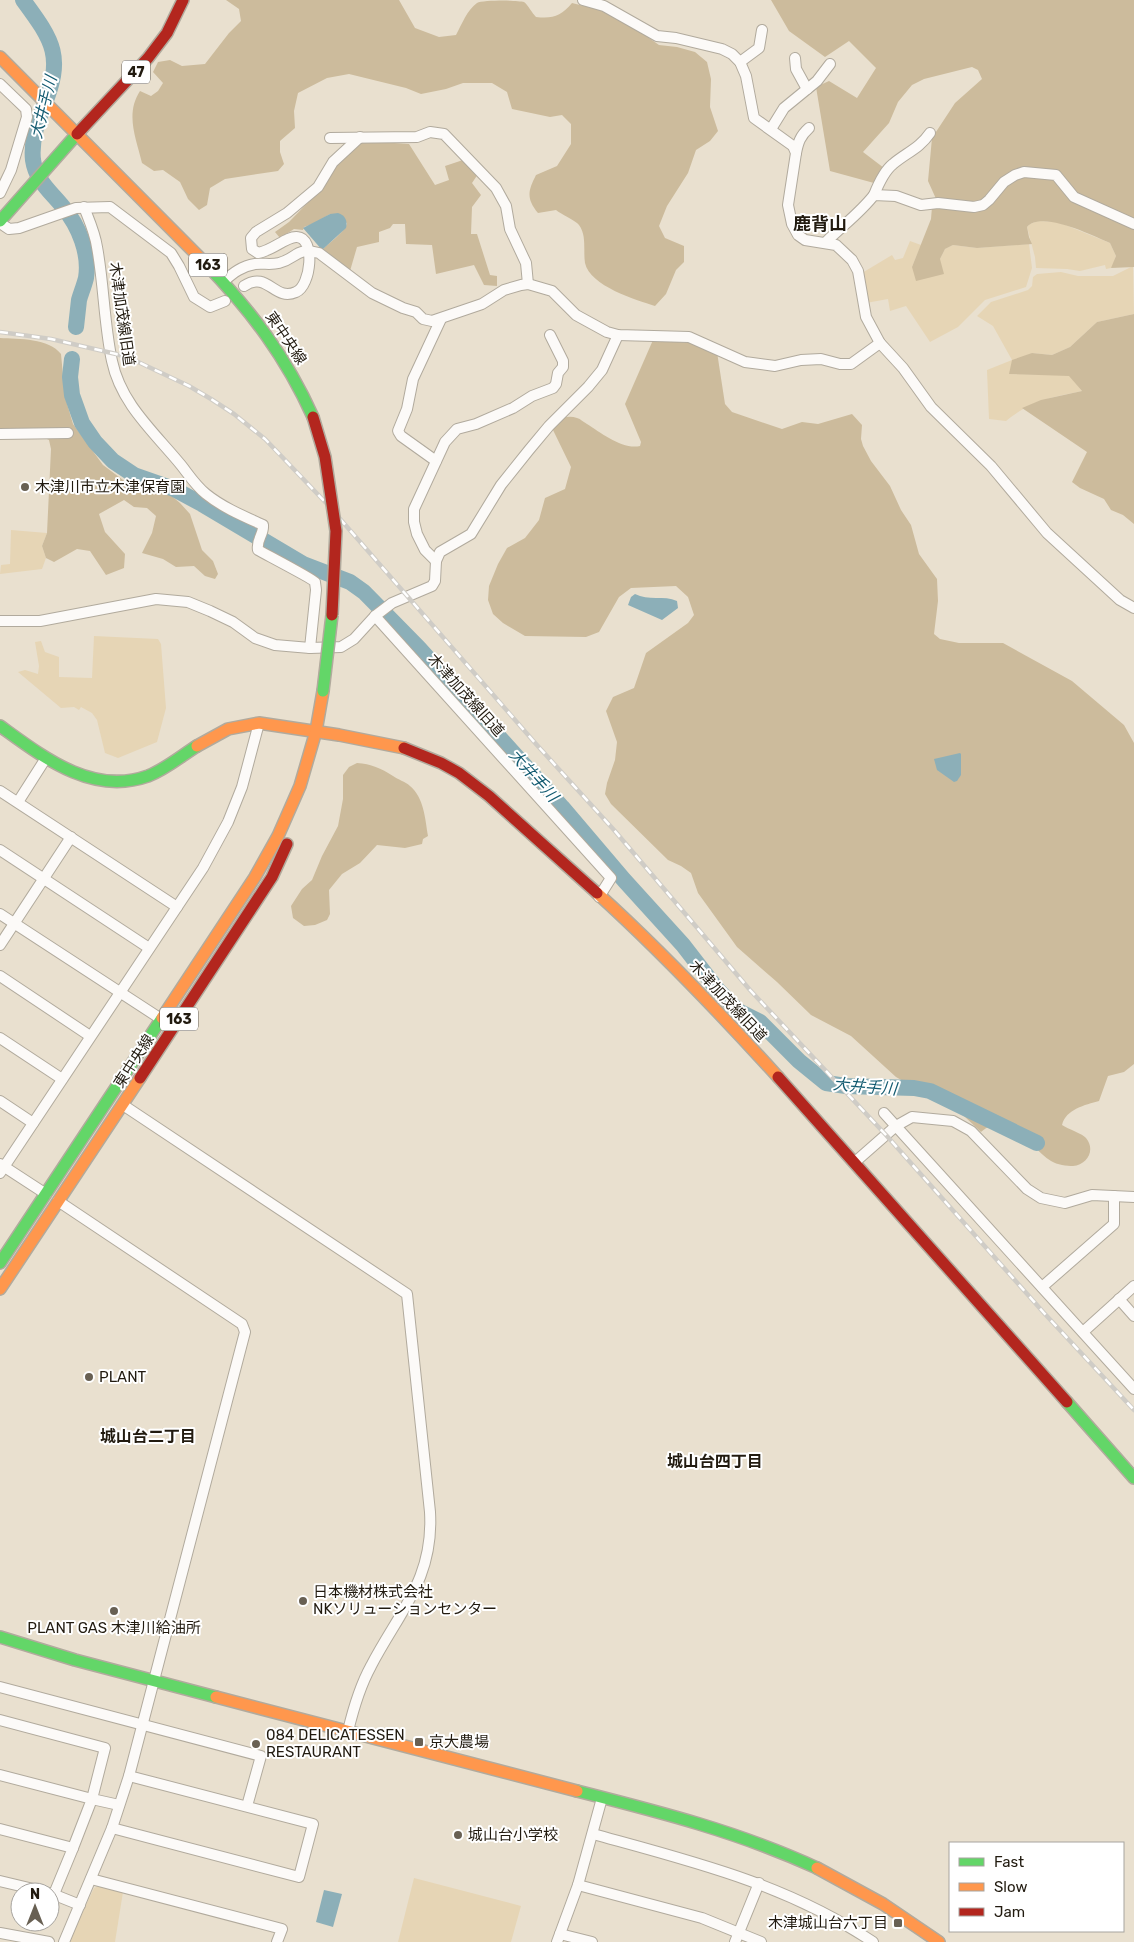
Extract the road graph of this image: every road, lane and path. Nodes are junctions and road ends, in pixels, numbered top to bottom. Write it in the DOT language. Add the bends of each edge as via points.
graph roads {
  1 [pos="183,0"];
  2 [pos="584,0"];
  3 [pos="762,30"];
  4 [pos="0,57"];
  5 [pos="795,58"];
  6 [pos="740,62"];
  7 [pos="830,64"];
  8 [pos="0,84"];
  9 [pos="807,89"];
  10 [pos="809,128"];
  11 [pos="771,129"];
  12 [pos="930,133"];
  13 [pos="77,134"];
  14 [pos="360,137"];
  15 [pos="330,138"];
  16 [pos="796,153"];
  17 [pos="0,193"];
  18 [pos="874,195"];
  19 [pos="80,208"];
  20 [pos="0,222"];
  21 [pos="1134,224"];
  22 [pos="826,242"];
  23 [pos="308,251"];
  24 [pos="224,281"];
  25 [pos="528,284"];
  26 [pos="244,286"];
  27 [pos="225,301"];
  28 [pos="420,316"];
  29 [pos="441,319"];
  30 [pos="550,334"];
  31 [pos="618,335"];
  32 [pos="433,338"];
  33 [pos="880,343"];
  34 [pos="68,433"];
  35 [pos="0,434"];
  36 [pos="436,461"];
  37 [pos="436,561"];
  38 [pos="1134,608"];
  39 [pos="375,616"];
  40 [pos="0,621"];
  41 [pos="310,648"];
  42 [pos="259,723"];
  43 [pos="0,726"];
  44 [pos="316,731"];
  45 [pos="46,758"];
  46 [pos="0,791"];
  47 [pos="18,802"];
  48 [pos="71,838"];
  49 [pos="0,850"];
  50 [pos="44,879"];
  51 [pos="599,897"];
  52 [pos="177,907"];
  53 [pos="0,914"];
  54 [pos="14,923"];
  55 [pos="0,945"];
  56 [pos="149,948"];
  57 [pos="0,976"];
  58 [pos="120,990"];
  59 [pos="161,1019"];
  60 [pos="90,1036"];
  61 [pos="0,1038"];
  62 [pos="62,1079"];
  63 [pos="0,1101"];
  64 [pos="123,1105"];
  65 [pos="884,1113"];
  66 [pos="33,1123"];
  67 [pos="896,1126"];
  68 [pos="855,1162"];
  69 [pos="1,1168"];
  70 [pos="46,1194"];
  71 [pos="1114,1196"];
  72 [pos="1134,1197"];
  73 [pos="58,1201"];
  74 [pos="0,1263"];
  75 [pos="1134,1286"];
  76 [pos="1042,1287"];
  77 [pos="0,1289"];
  78 [pos="1119,1299"];
  79 [pos="1134,1316"];
  80 [pos="1083,1332"];
  81 [pos="1134,1389"];
  82 [pos="1134,1478"];
  83 [pos="0,1637"];
  84 [pos="154,1681"];
  85 [pos="0,1686"];
  86 [pos="0,1720"];
  87 [pos="142,1725"];
  88 [pos="348,1732"];
  89 [pos="0,1774"];
  90 [pos="128,1776"];
  91 [pos="602,1798"];
  92 [pos="92,1799"];
  93 [pos="119,1805"];
  94 [pos="247,1806"];
  95 [pos="112,1828"];
  96 [pos="0,1829"];
  97 [pos="593,1834"];
  98 [pos="73,1848"];
  99 [pos="91,1879"];
  100 [pos="56,1882"];
  101 [pos="759,1883"];
  102 [pos="578,1885"];
  103 [pos="60,1897"];
  104 [pos="80,1906"];
  105 [pos="0,1933"];
  106 [pos="737,1937"];
  107 [pos="559,1938"];
  108 [pos="49,1942"];
  109 [pos="64,1942"];
  110 [pos="277,1942"];
  111 [pos="592,1942"];
  112 [pos="761,1942"];
  113 [pos="873,1942"];
  114 [pos="939,1942"];
  1 -- 13 [label="main road, 47" via="167,33 148,58"];
  2 -- 6 [label="street" via="604,6 658,36 722,49"];
  3 -- 6 [label="street" via="759,48"];
  4 -- 13 [label="main road, 東中央線 / 163"];
  5 -- 9 [label="street" via="796,69"];
  6 -- 11 [label="street" via="754,118"];
  7 -- 9 [label="street" via="817,82"];
  8 -- 17 [label="street" via="26,109 27,117 11,170"];
  9 -- 11 [label="street" via="784,108"];
  10 -- 16 [label="street" via="802,134"];
  11 -- 16 [label="street" via="794,146"];
  12 -- 18 [label="street" via="915,150 891,165"];
  13 -- 20 [label="main road"];
  13 -- 24 [label="main road, 東中央線 / 163"];
  14 -- 15 [label="street"];
  14 -- 23 [label="street" via="333,162 318,187 251,238 252,249 258,253 295,237 303,240"];
  14 -- 25 [label="street" via="444,134 496,188 506,206 510,229 526,263"];
  16 -- 22 [label="street" via="788,206 792,224 805,240"];
  18 -- 21 [label="street" via="896,196 921,204 974,207 983,205 1015,175 1024,172 1053,174 1062,180 1074,197"];
  18 -- 22 [label="street"];
  19 -- 20 [label="street" via="20,228 9,229"];
  19 -- 27 [label="street" via="110,207 117,211 170,253 194,297 210,307"];
  19 -- 41 [label="street, 木津加茂線旧道" via="94,232 98,248 112,361 118,382 152,433 200,488 262,525 264,530 257,542 258,550 315,583"];
  22 -- 33 [label="street" via="844,251 858,271 866,317"];
  23 -- 24 [label="street" via="276,264 244,267"];
  23 -- 26 [label="street" via="306,281 295,293 279,293 260,280 250,281"];
  23 -- 28 [label="street" via="319,253 372,293"];
  24 -- 44 [label="main road, 東中央線 / 163, bridge" via="258,322 293,374 313,417 325,457 336,531 334,598"];
  25 -- 29 [label="street" via="504,290 482,304"];
  25 -- 31 [label="street" via="552,291 576,315"];
  28 -- 29 [label="street" via="432,322"];
  28 -- 32 [label="street"];
  29 -- 32 [label="street"];
  30 -- 36 [label="street" via="563,360 553,388 514,408 457,429 445,442"];
  31 -- 33 [label="street" via="690,337 744,362 775,366 821,359 851,364"];
  31 -- 37 [label="street" via="602,370 534,444 501,486 471,534 440,552"];
  32 -- 36 [label="street" via="413,379 407,409 398,431"];
  33 -- 38 [label="street" via="931,407 991,466 1047,532 1120,600"];
  34 -- 35 [label="street"];
  36 -- 37 [label="street" via="414,508 417,534 425,550"];
  37 -- 39 [label="street" via="432,586 392,603"];
  39 -- 41 [label="street" via="354,639 341,647"];
  39 -- 51 [label="street, 木津加茂線旧道" via="611,878"];
  40 -- 41 [label="street" via="40,621 156,599 188,602 233,622 255,638 275,645"];
  42 -- 44 [label="main road"];
  42 -- 45 [label="main road" via="218,732 166,766 131,781 88,779"];
  42 -- 52 [label="street" via="242,786 228,822"];
  43 -- 45 [label="main road"];
  44 -- 51 [label="main road" via="401,747 459,773 489,796"];
  44 -- 59 [label="main road, 東中央線 / 163" via="300,786 256,877"];
  44 -- 64 [label="main road, 東中央線 / 163" via="319,749 310,783 272,877"];
  45 -- 47 [label="street"];
  46 -- 47 [label="street"];
  47 -- 48 [label="street"];
  48 -- 50 [label="street"];
  48 -- 52 [label="street"];
  49 -- 50 [label="street"];
  50 -- 54 [label="street"];
  50 -- 56 [label="street"];
  51 -- 68 [label="main road, 木津加茂線旧道" via="716,1008"];
  52 -- 56 [label="street"];
  53 -- 54 [label="street"];
  54 -- 55 [label="street"];
  54 -- 58 [label="street"];
  56 -- 58 [label="street"];
  57 -- 60 [label="street"];
  58 -- 59 [label="street"];
  58 -- 60 [label="street"];
  59 -- 70 [label="main road, 東中央線 / 163"];
  60 -- 62 [label="street"];
  61 -- 62 [label="street"];
  62 -- 66 [label="street"];
  63 -- 66 [label="street"];
  64 -- 73 [label="main road, 東中央線 / 163"];
  64 -- 88 [label="street" via="407,1294 430,1512 430,1544 418,1584 370,1667"];
  65 -- 67 [label="street"];
  66 -- 69 [label="street"];
  67 -- 68 [label="street"];
  67 -- 71 [label="street" via="912,1116 953,1121 971,1131 1027,1190 1049,1201 1065,1203 1092,1195"];
  67 -- 76 [label="street"];
  68 -- 82 [label="main road, 木津加茂線旧道"];
  69 -- 70 [label="street"];
  70 -- 74 [label="main road, 東中央線 / 163"];
  71 -- 72 [label="street"];
  71 -- 76 [label="street" via="1114,1224"];
  73 -- 77 [label="main road, 東中央線 / 163"];
  73 -- 84 [label="street" via="242,1324 245,1332"];
  75 -- 78 [label="street"];
  76 -- 80 [label="street"];
  78 -- 79 [label="street"];
  78 -- 80 [label="street"];
  80 -- 81 [label="street"];
  83 -- 84 [label="main road"];
  84 -- 87 [label="street"];
  84 -- 88 [label="main road"];
  85 -- 87 [label="street"];
  86 -- 92 [label="street" via="105,1748"];
  87 -- 90 [label="street"];
  87 -- 94 [label="street" via="260,1756"];
  88 -- 91 [label="main road"];
  89 -- 92 [label="street"];
  90 -- 93 [label="street"];
  90 -- 94 [label="street"];
  91 -- 97 [label="street"];
  91 -- 114 [label="main road" via="704,1824 790,1854 884,1903"];
  92 -- 93 [label="street"];
  92 -- 98 [label="street"];
  93 -- 95 [label="street"];
  94 -- 95 [label="street" via="313,1824 299,1877"];
  95 -- 99 [label="street"];
  96 -- 98 [label="street"];
  97 -- 101 [label="street"];
  97 -- 102 [label="street"];
  98 -- 100 [label="street"];
  99 -- 104 [label="street"];
  99 -- 110 [label="street" via="282,1929"];
  101 -- 106 [label="street"];
  101 -- 113 [label="street" via="831,1917"];
  102 -- 106 [label="street" via="702,1918"];
  102 -- 107 [label="street"];
  103 -- 104 [label="street"];
  104 -- 109 [label="street"];
  105 -- 108 [label="street"];
  106 -- 112 [label="street"];
  107 -- 111 [label="street"];
}
